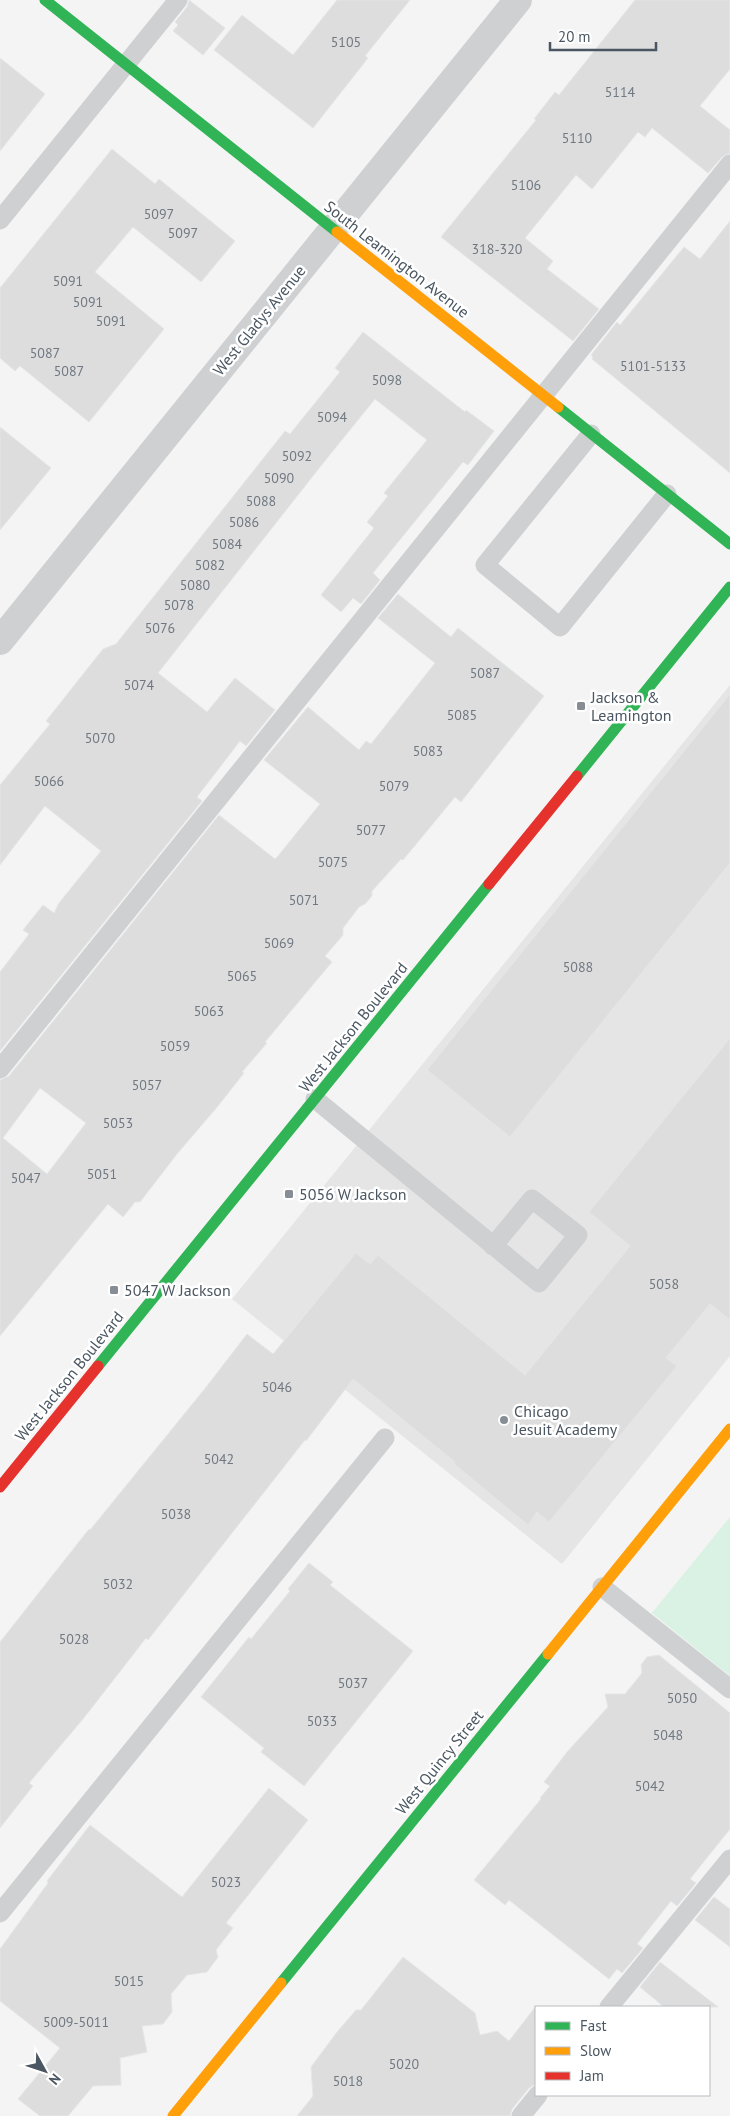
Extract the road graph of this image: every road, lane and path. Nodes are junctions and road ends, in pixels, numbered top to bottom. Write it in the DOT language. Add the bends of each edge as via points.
graph roads {
  1 [pos="45,0"];
  2 [pos="178,0"];
  3 [pos="518,0"];
  4 [pos="126,64"];
  5 [pos="730,164"];
  6 [pos="0,220"];
  7 [pos="333,229"];
  8 [pos="542,395"];
  9 [pos="591,434"];
  10 [pos="667,494"];
  11 [pos="730,544"];
  12 [pos="730,586"];
  13 [pos="0,640"];
  14 [pos="0,1069"];
  15 [pos="315,1099"];
  16 [pos="493,1246"];
  17 [pos="730,1429"];
  18 [pos="385,1438"];
  19 [pos="0,1487"];
  20 [pos="602,1587"];
  21 [pos="730,1689"];
  22 [pos="730,1859"];
  23 [pos="0,1913"];
  24 [pos="611,2006"];
  25 [pos="537,2096"];
  26 [pos="173,2116"];
  27 [pos="521,2116"];
  1 -- 4 [label="street, South Leamington Avenue"];
  2 -- 4 [label="lane"];
  3 -- 7 [label="street, West Gladys Avenue"];
  4 -- 6 [label="lane"];
  4 -- 7 [label="street, South Leamington Avenue"];
  5 -- 8 [label="lane"];
  7 -- 8 [label="street, South Leamington Avenue"];
  7 -- 13 [label="street, West Gladys Avenue"];
  8 -- 9 [label="street, South Leamington Avenue"];
  8 -- 14 [label="lane"];
  9 -- 10 [label="street, South Leamington Avenue"];
  9 -- 10 [label="lane" via="485,565 560,627"];
  10 -- 11 [label="street, South Leamington Avenue"];
  12 -- 15 [label="street, West Jackson Boulevard"];
  15 -- 16 [label="lane"];
  15 -- 19 [label="street, West Jackson Boulevard"];
  16 -- 16 [label="lane" via="539,1283 578,1235 532,1199"];
  17 -- 20 [label="street, West Quincy Street"];
  18 -- 23 [label="lane"];
  20 -- 21 [label="lane"];
  20 -- 26 [label="street, West Quincy Street"];
  22 -- 24 [label="lane"];
  25 -- 27 [label="lane"];
}
